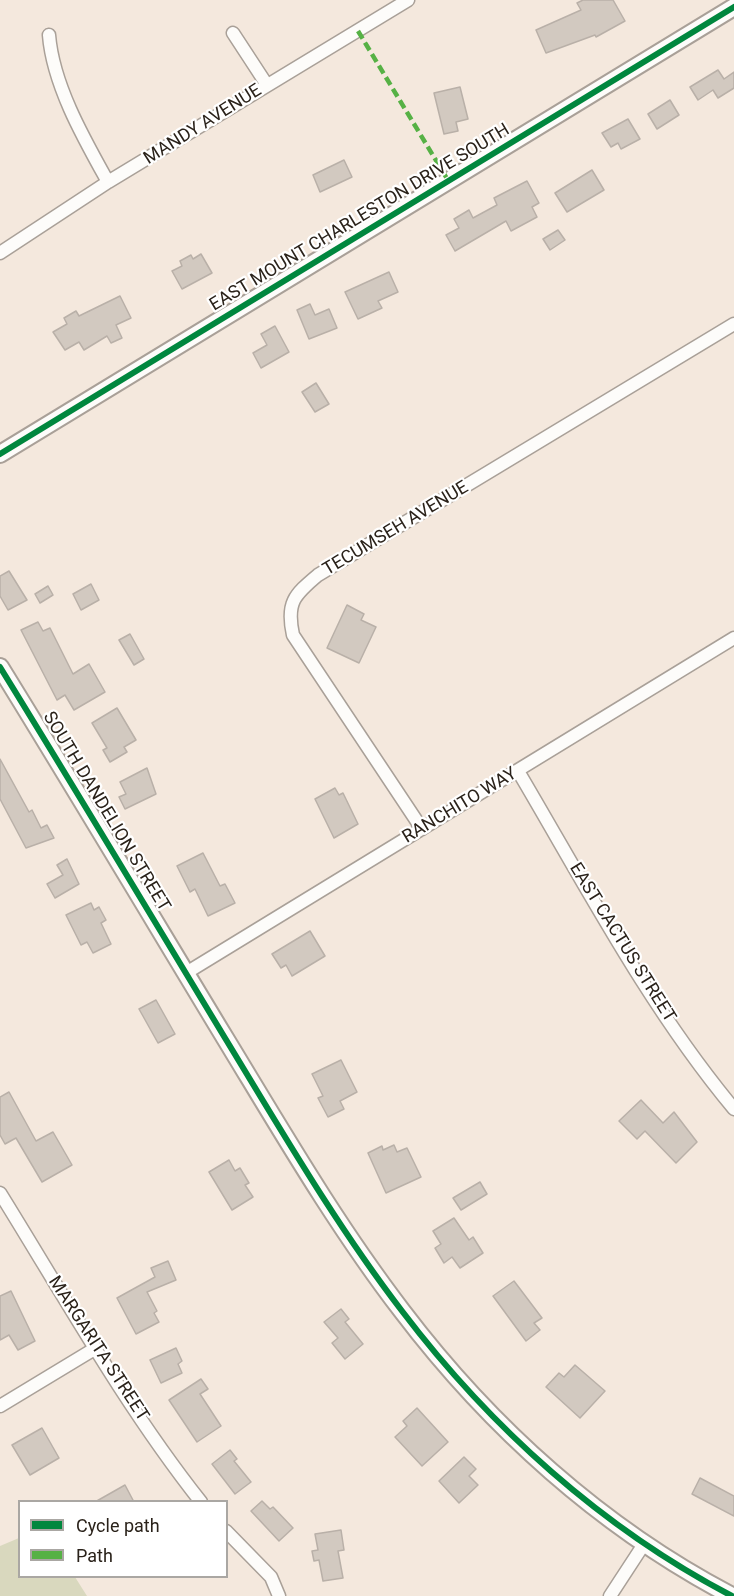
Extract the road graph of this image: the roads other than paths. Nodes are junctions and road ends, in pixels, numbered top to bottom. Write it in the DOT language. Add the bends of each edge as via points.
graph roads {
  1 [pos="408,0"];
  2 [pos="734,7"];
  3 [pos="233,33"];
  4 [pos="49,35"];
  5 [pos="267,85"];
  6 [pos="108,182"];
  7 [pos="0,253"];
  8 [pos="734,324"];
  9 [pos="0,454"];
  10 [pos="734,638"];
  11 [pos="0,667"];
  12 [pos="518,771"];
  13 [pos="422,829"];
  14 [pos="186,973"];
  15 [pos="734,1109"];
  16 [pos="0,1193"];
  17 [pos="96,1348"];
  18 [pos="0,1406"];
  19 [pos="199,1500"];
  20 [pos="228,1533"];
  21 [pos="644,1544"];
  22 [pos="279,1596"];
  23 [pos="610,1596"];
  24 [pos="732,1596"];
  1 -- 5 [label="street, MANDY AVENUE"];
  2 -- 9 [label="street, EAST MOUNT CHARLESTON DRIVE SOUTH"];
  3 -- 5 [label="street"];
  4 -- 6 [label="street" via="80,132"];
  5 -- 6 [label="street, MANDY AVENUE"];
  6 -- 7 [label="street, MANDY AVENUE"];
  8 -- 13 [label="street, TECUMSEH AVENUE" via="318,575 299,591 289,617 294,635"];
  10 -- 12 [label="street, RANCHITO WAY"];
  11 -- 14 [label="street, SOUTH DANDELION STREET"];
  12 -- 13 [label="street, RANCHITO WAY"];
  12 -- 15 [label="street, EAST CACTUS STREET" via="632,962 703,1071"];
  13 -- 14 [label="street, RANCHITO WAY"];
  14 -- 21 [label="street, SOUTH DANDELION STREET" via="356,1248 436,1354 538,1459"];
  16 -- 17 [label="street, MARGARITA STREET"];
  17 -- 18 [label="street"];
  17 -- 19 [label="street, MARGARITA STREET"];
  20 -- 22 [label="street" via="271,1577"];
  21 -- 23 [label="street"];
  21 -- 24 [label="street, SOUTH DANDELION STREET"];
}
